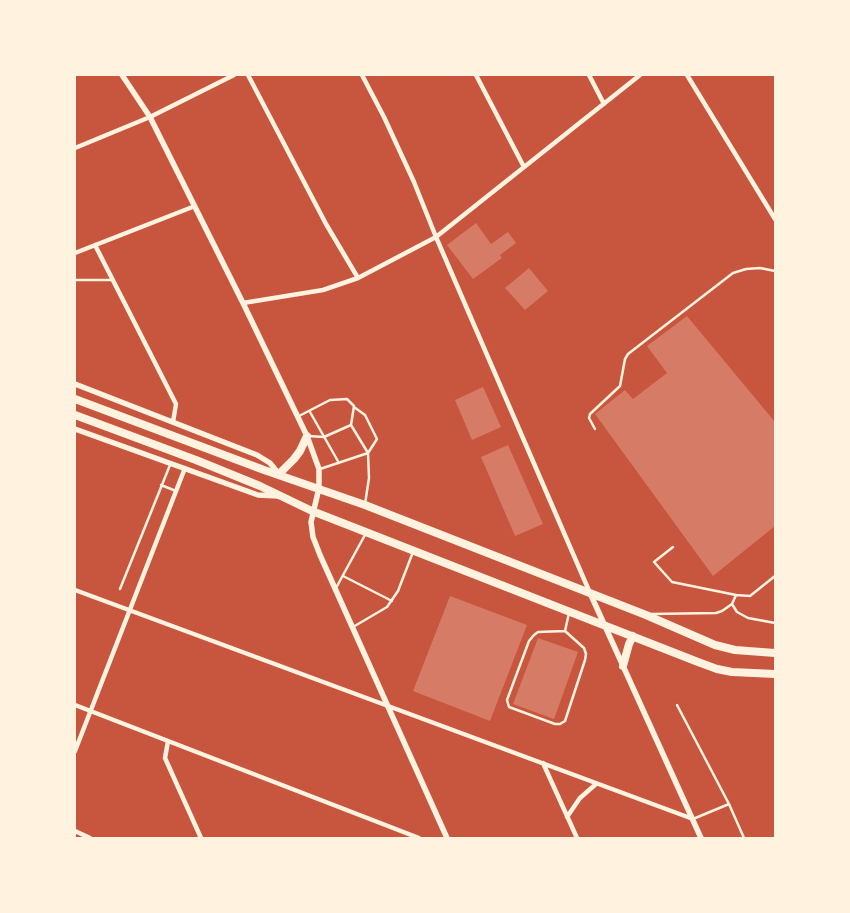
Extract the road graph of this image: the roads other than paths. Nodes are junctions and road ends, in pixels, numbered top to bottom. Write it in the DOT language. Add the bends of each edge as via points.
graph roads {
  1 [pos="122,75"];
  2 [pos="234,75"];
  3 [pos="248,75"];
  4 [pos="362,75"];
  5 [pos="476,75"];
  6 [pos="589,75"];
  7 [pos="640,75"];
  8 [pos="687,75"];
  9 [pos="604,104"];
  10 [pos="150,117"];
  11 [pos="75,148"];
  12 [pos="524,166"];
  13 [pos="195,206"];
  14 [pos="775,219"];
  15 [pos="436,236"];
  16 [pos="96,245"];
  17 [pos="75,253"];
  18 [pos="775,271"];
  19 [pos="358,278"];
  20 [pos="75,280"];
  21 [pos="113,280"];
  22 [pos="243,303"];
  23 [pos="75,384"];
  24 [pos="75,399"];
  25 [pos="354,406"];
  26 [pos="310,412"];
  27 [pos="75,415"];
  28 [pos="297,416"];
  29 [pos="173,422"];
  30 [pos="351,426"];
  31 [pos="75,429"];
  32 [pos="594,430"];
  33 [pos="307,436"];
  34 [pos="324,437"];
  35 [pos="368,454"];
  36 [pos="170,463"];
  37 [pos="339,463"];
  38 [pos="185,468"];
  39 [pos="319,469"];
  40 [pos="279,474"];
  41 [pos="161,485"];
  42 [pos="318,488"];
  43 [pos="176,491"];
  44 [pos="280,496"];
  45 [pos="365,505"];
  46 [pos="312,510"];
  47 [pos="367,532"];
  48 [pos="673,547"];
  49 [pos="414,550"];
  50 [pos="343,576"];
  51 [pos="775,576"];
  52 [pos="120,589"];
  53 [pos="335,589"];
  54 [pos="75,590"];
  55 [pos="590,592"];
  56 [pos="736,595"];
  57 [pos="392,601"];
  58 [pos="732,604"];
  59 [pos="129,610"];
  60 [pos="570,611"];
  61 [pos="646,614"];
  62 [pos="775,623"];
  63 [pos="604,624"];
  64 [pos="353,627"];
  65 [pos="565,631"];
  66 [pos="633,636"];
  67 [pos="775,653"];
  68 [pos="623,666"];
  69 [pos="775,674"];
  70 [pos="75,705"];
  71 [pos="677,705"];
  72 [pos="387,707"];
  73 [pos="90,711"];
  74 [pos="168,741"];
  75 [pos="75,751"];
  76 [pos="543,763"];
  77 [pos="596,784"];
  78 [pos="729,804"];
  79 [pos="567,817"];
  80 [pos="693,819"];
  81 [pos="75,831"];
  82 [pos="90,838"];
  83 [pos="201,838"];
  84 [pos="419,838"];
  85 [pos="447,838"];
  86 [pos="577,838"];
  87 [pos="701,838"];
  88 [pos="744,838"];
  1 -- 10 [label="street"];
  2 -- 10 [label="street"];
  3 -- 19 [label="street"];
  4 -- 15 [label="street"];
  5 -- 12 [label="street"];
  6 -- 9 [label="street"];
  7 -- 9 [label="street"];
  8 -- 14 [label="street"];
  9 -- 12 [label="street"];
  10 -- 11 [label="street"];
  10 -- 13 [label="street"];
  12 -- 15 [label="street"];
  13 -- 16 [label="street"];
  13 -- 22 [label="street"];
  15 -- 19 [label="street"];
  15 -- 55 [label="street"];
  16 -- 17 [label="street"];
  16 -- 21 [label="street"];
  18 -- 32 [label="lane" via="760,268 733,273 628,354 620,386 590,414"];
  19 -- 22 [label="street" via="323,290"];
  20 -- 21 [label="lane"];
  21 -- 29 [label="street" via="176,404"];
  22 -- 28 [label="street"];
  23 -- 29 [label="street"];
  24 -- 40 [label="highway"];
  25 -- 26 [label="lane" via="347,399 330,400"];
  25 -- 30 [label="lane"];
  25 -- 35 [label="lane" via="365,415 377,439"];
  26 -- 28 [label="lane"];
  26 -- 34 [label="lane"];
  27 -- 44 [label="highway" via="196,460"];
  28 -- 33 [label="street"];
  29 -- 40 [label="street" via="257,455"];
  30 -- 34 [label="lane"];
  30 -- 35 [label="lane"];
  31 -- 36 [label="street"];
  33 -- 34 [label="lane"];
  33 -- 39 [label="street"];
  33 -- 40 [label="highway" via="300,451"];
  34 -- 37 [label="lane"];
  35 -- 37 [label="lane"];
  35 -- 45 [label="lane"];
  36 -- 38 [label="street"];
  36 -- 41 [label="lane"];
  37 -- 39 [label="lane"];
  38 -- 43 [label="street"];
  38 -- 44 [label="street" via="258,495"];
  39 -- 42 [label="street"];
  40 -- 42 [label="highway"];
  41 -- 43 [label="lane"];
  41 -- 52 [label="lane"];
  42 -- 45 [label="highway"];
  42 -- 46 [label="street"];
  43 -- 59 [label="street"];
  44 -- 46 [label="highway"];
  45 -- 55 [label="highway"];
  46 -- 47 [label="highway"];
  46 -- 53 [label="street" via="313,537"];
  47 -- 49 [label="highway"];
  47 -- 50 [label="lane"];
  48 -- 56 [label="lane" via="654,562 672,582"];
  49 -- 57 [label="lane"];
  49 -- 60 [label="highway"];
  50 -- 53 [label="lane"];
  50 -- 57 [label="lane"];
  51 -- 56 [label="lane" via="750,596"];
  53 -- 64 [label="street"];
  54 -- 59 [label="street"];
  55 -- 61 [label="highway"];
  55 -- 63 [label="street"];
  56 -- 58 [label="lane"];
  57 -- 64 [label="lane"];
  58 -- 61 [label="lane" via="716,613"];
  58 -- 62 [label="lane" via="737,612 748,618"];
  59 -- 72 [label="street"];
  59 -- 73 [label="street"];
  60 -- 63 [label="highway"];
  60 -- 65 [label="lane"];
  61 -- 67 [label="highway" via="715,645"];
  63 -- 66 [label="highway"];
  63 -- 68 [label="street"];
  64 -- 72 [label="street"];
  65 -- 65 [label="lane" via="584,648 586,654 564,721 555,724 509,707 507,700 534,635"];
  66 -- 68 [label="highway"];
  66 -- 69 [label="highway" via="716,669"];
  68 -- 80 [label="street"];
  70 -- 73 [label="street"];
  71 -- 78 [label="lane"];
  72 -- 76 [label="street"];
  72 -- 85 [label="street"];
  73 -- 74 [label="street"];
  73 -- 75 [label="street"];
  74 -- 83 [label="street" via="165,758"];
  74 -- 84 [label="street"];
  76 -- 77 [label="street"];
  76 -- 79 [label="street"];
  77 -- 79 [label="street" via="580,798"];
  77 -- 80 [label="street"];
  78 -- 80 [label="lane"];
  78 -- 88 [label="lane"];
  79 -- 86 [label="street"];
  80 -- 87 [label="street"];
  81 -- 82 [label="street"];
}
